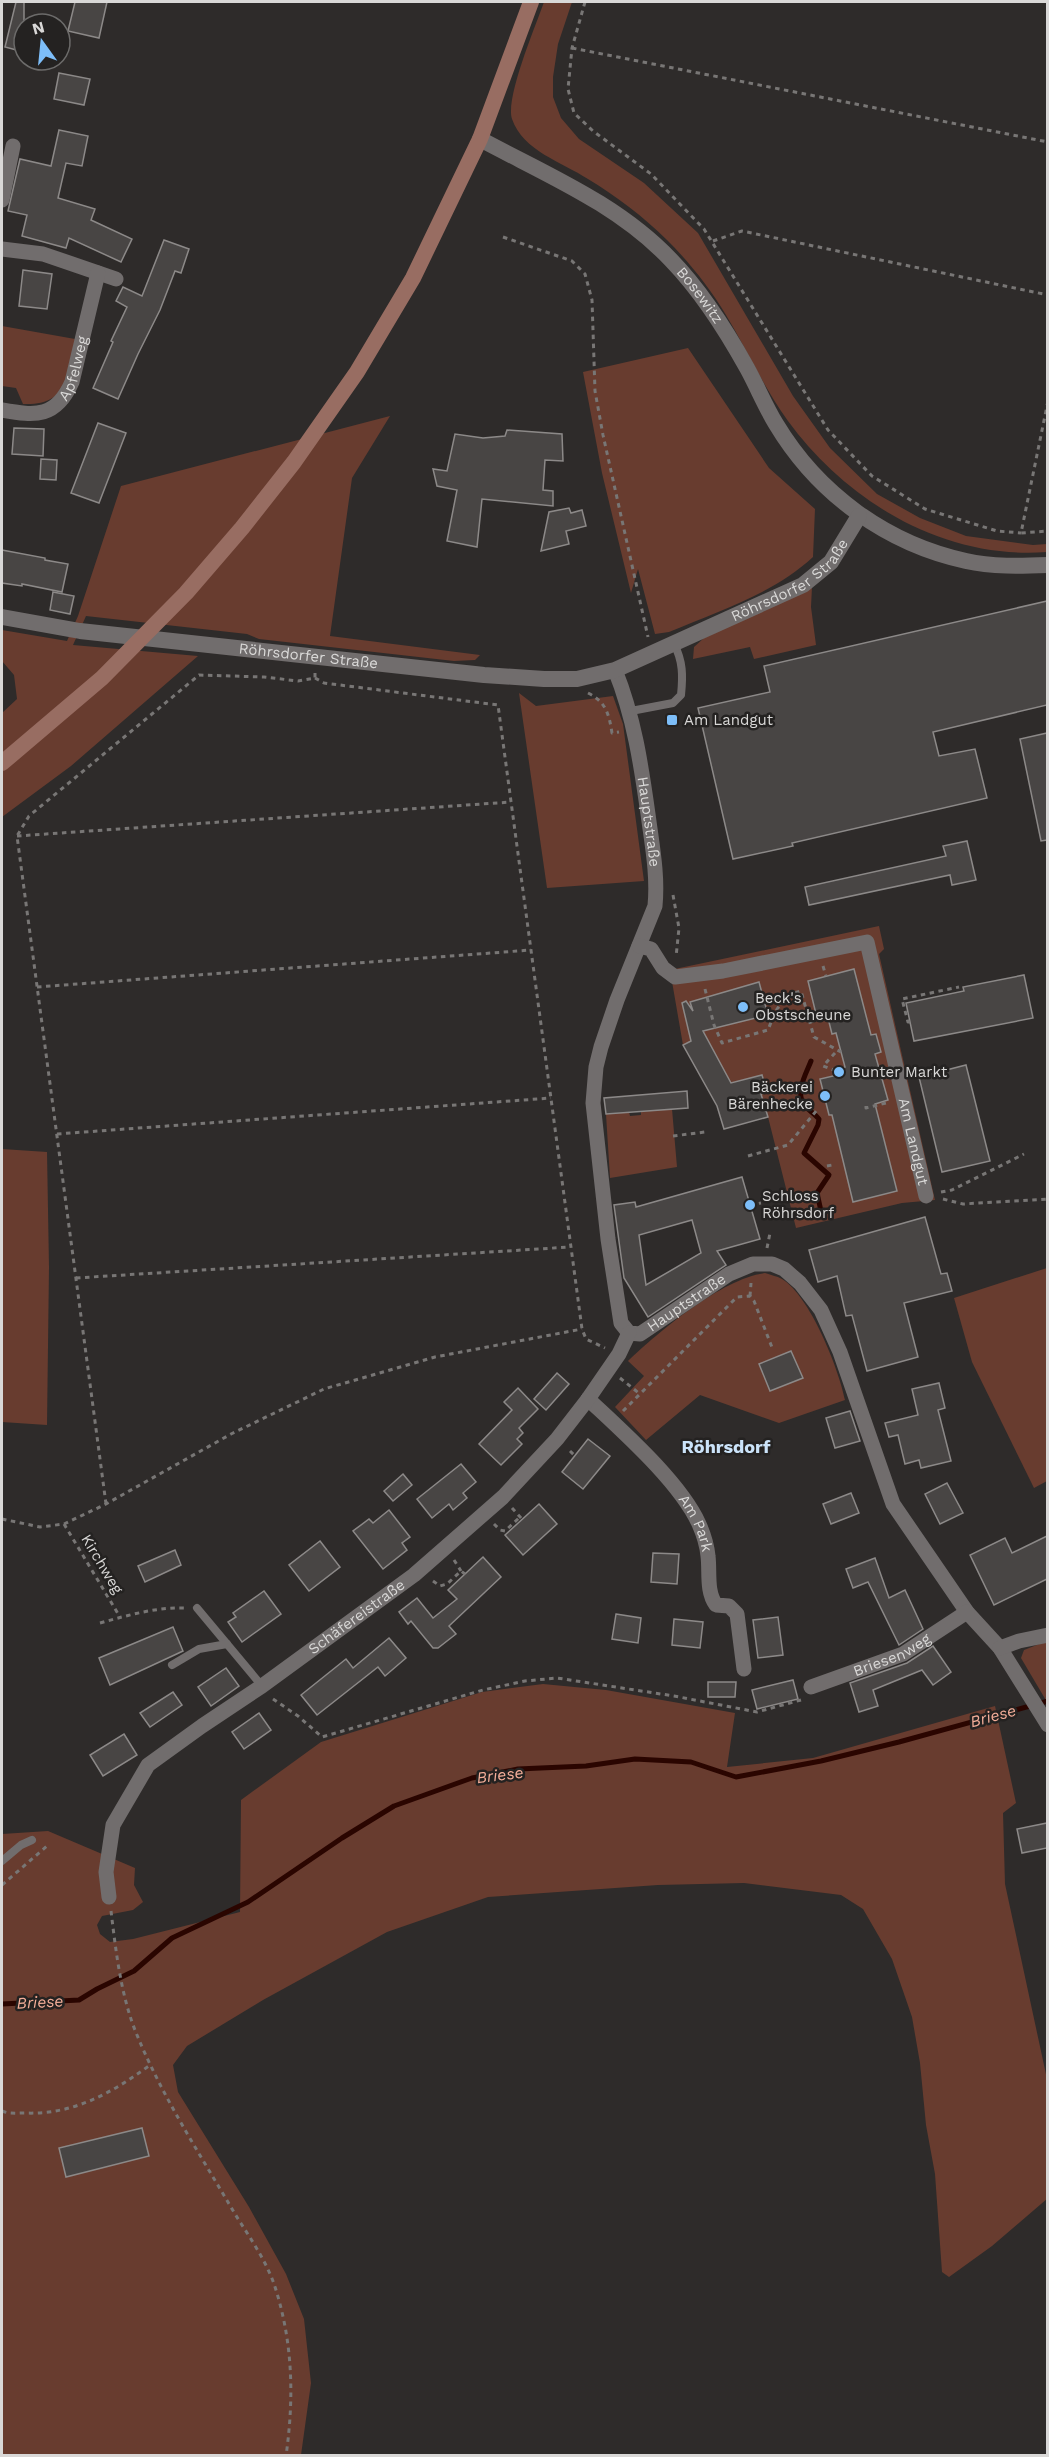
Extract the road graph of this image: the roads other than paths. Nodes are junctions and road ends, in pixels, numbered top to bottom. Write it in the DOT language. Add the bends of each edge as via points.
graph roads {
  1 [pos="531,2"];
  2 [pos="480,139"];
  3 [pos="13,146"];
  4 [pos="2,200"];
  5 [pos="2,249"];
  6 [pos="98,273"];
  7 [pos="116,279"];
  8 [pos="2,410"];
  9 [pos="859,516"];
  10 [pos="1047,565"];
  11 [pos="2,617"];
  12 [pos="674,644"];
  13 [pos="615,670"];
  14 [pos="631,711"];
  15 [pos="2,763"];
  16 [pos="639,946"];
  17 [pos="926,1196"];
  18 [pos="629,1333"];
  19 [pos="588,1399"];
  20 [pos="197,1608"];
  21 [pos="967,1612"];
  22 [pos="1047,1635"];
  23 [pos="227,1644"];
  24 [pos="1000,1648"];
  25 [pos="172,1665"];
  26 [pos="744,1670"];
  27 [pos="262,1686"];
  28 [pos="811,1687"];
  29 [pos="1044,1719"];
  30 [pos="32,1840"];
  31 [pos="2,1861"];
  32 [pos="110,1898"];
  1 -- 2 [label="main road"];
  2 -- 9 [label="street, Bosewitz" via="584,192 671,260 714,313 776,425 802,460"];
  2 -- 15 [label="main road" via="413,278 357,372 294,462 186,593 102,678"];
  3 -- 4 [label="street"];
  5 -- 6 [label="street" via="43,254"];
  6 -- 7 [label="street"];
  6 -- 8 [label="street, Apfelweg" via="66,397 51,411 34,415"];
  9 -- 10 [label="street, Bosewitz" via="911,545 967,562"];
  9 -- 12 [label="street, Röhrsdorfer Straße" via="831,562 803,585"];
  11 -- 13 [label="street, Röhrsdorfer Straße" via="80,631 544,679 577,679"];
  12 -- 13 [label="street, Röhrsdorfer Straße"];
  12 -- 14 [label="lane" via="681,657 681,695 673,703"];
  13 -- 14 [label="street, Hauptstraße"];
  14 -- 16 [label="street, Hauptstraße" via="656,867 655,906"];
  16 -- 17 [label="street, Am Landgut" via="651,949 663,968 675,977 867,942"];
  16 -- 18 [label="street, Hauptstraße" via="596,1067 593,1103 621,1323"];
  18 -- 19 [label="street, Schäfereistraße"];
  18 -- 21 [label="street, Hauptstraße" via="640,1334 729,1274 753,1264 772,1264 784,1269 811,1294 830,1330 893,1504"];
  19 -- 26 [label="street, Am Park" via="659,1470 699,1524 708,1553 710,1597 716,1605 729,1606 737,1614"];
  19 -- 27 [label="street, Schäfereistraße" via="503,1497 421,1569"];
  20 -- 23 [label="lane"];
  21 -- 24 [label="street, Hauptstraße"];
  21 -- 28 [label="street, Briesenweg" via="903,1654"];
  22 -- 24 [label="street"];
  23 -- 25 [label="lane" via="199,1649"];
  23 -- 27 [label="lane"];
  24 -- 29 [label="street, Hauptstraße"];
  27 -- 32 [label="street, Schäfereistraße" via="148,1766 112,1825 106,1872"];
  30 -- 31 [label="lane"];
}
